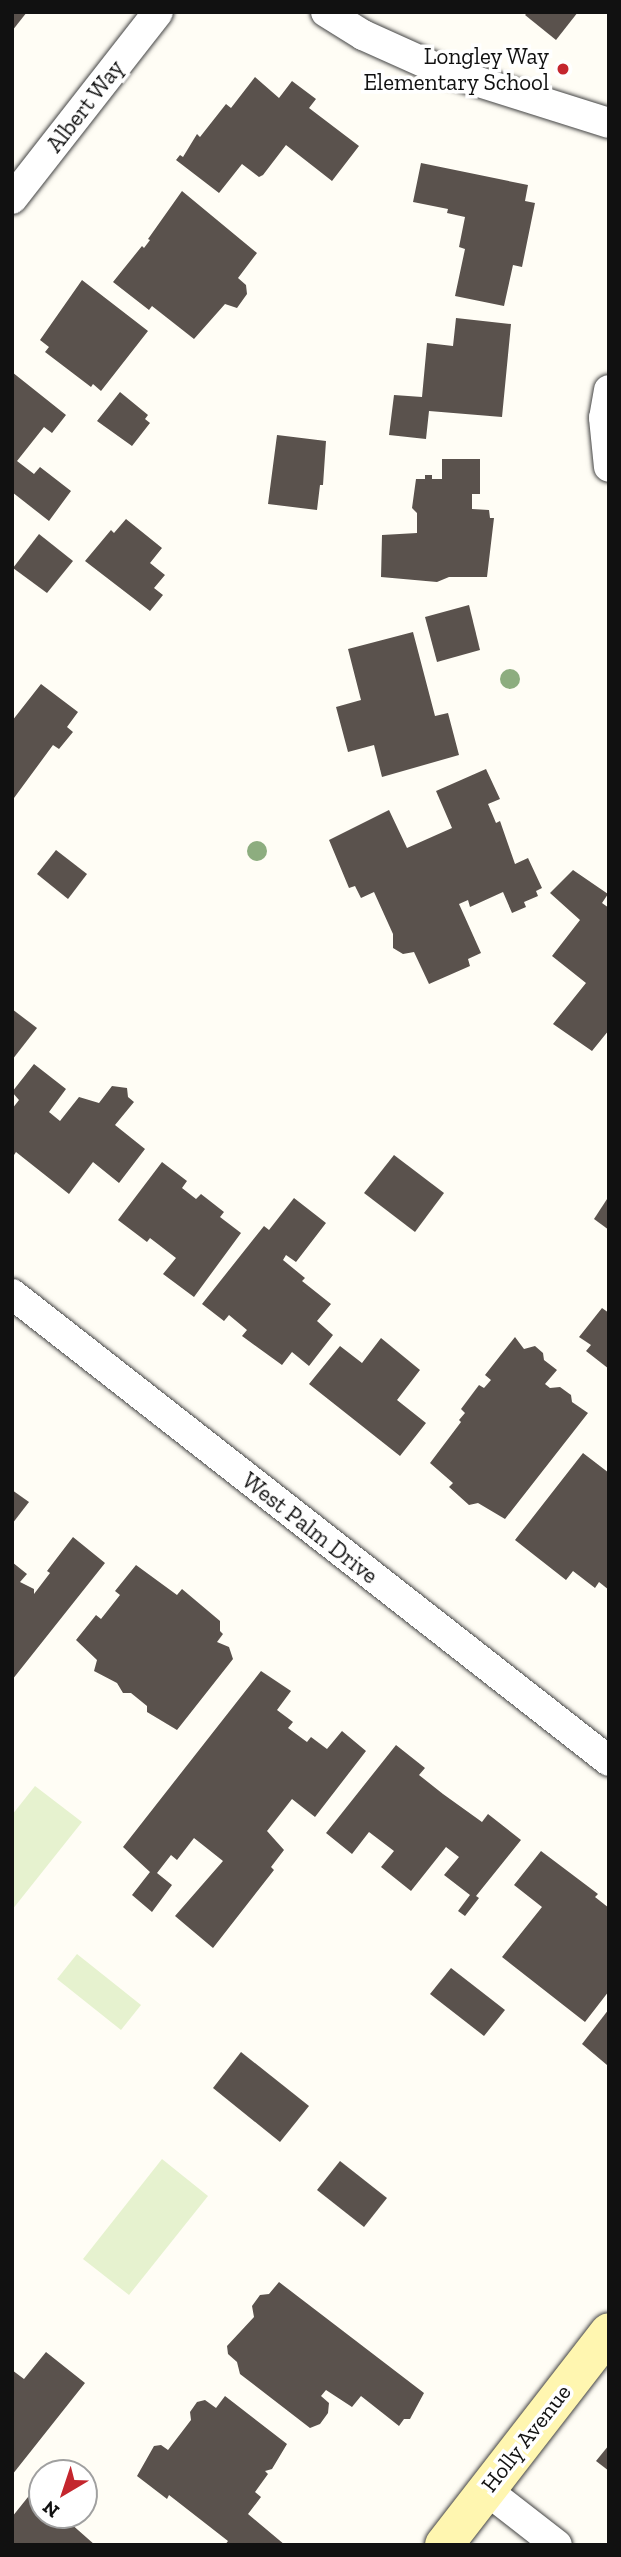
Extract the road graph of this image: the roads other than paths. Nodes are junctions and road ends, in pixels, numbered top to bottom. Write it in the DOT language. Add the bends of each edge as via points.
graph roads {
  1 [pos="158,12"];
  2 [pos="326,12"];
  3 [pos="609,123"];
  4 [pos="12,199"];
  5 [pos="609,390"];
  6 [pos="609,467"];
  7 [pos="12,1294"];
  8 [pos="609,1761"];
  9 [pos="609,2333"];
  10 [pos="485,2489"];
  11 [pos="444,2545"];
  12 [pos="557,2545"];
  1 -- 4 [label="street, Albert Way"];
  2 -- 3 [label="street" via="363,35 441,70"];
  5 -- 6 [label="street" via="604,418"];
  7 -- 8 [label="street, West Palm Drive"];
  9 -- 10 [label="street, Holly Avenue"];
  10 -- 11 [label="street, Holly Avenue"];
  10 -- 12 [label="street"];
}
